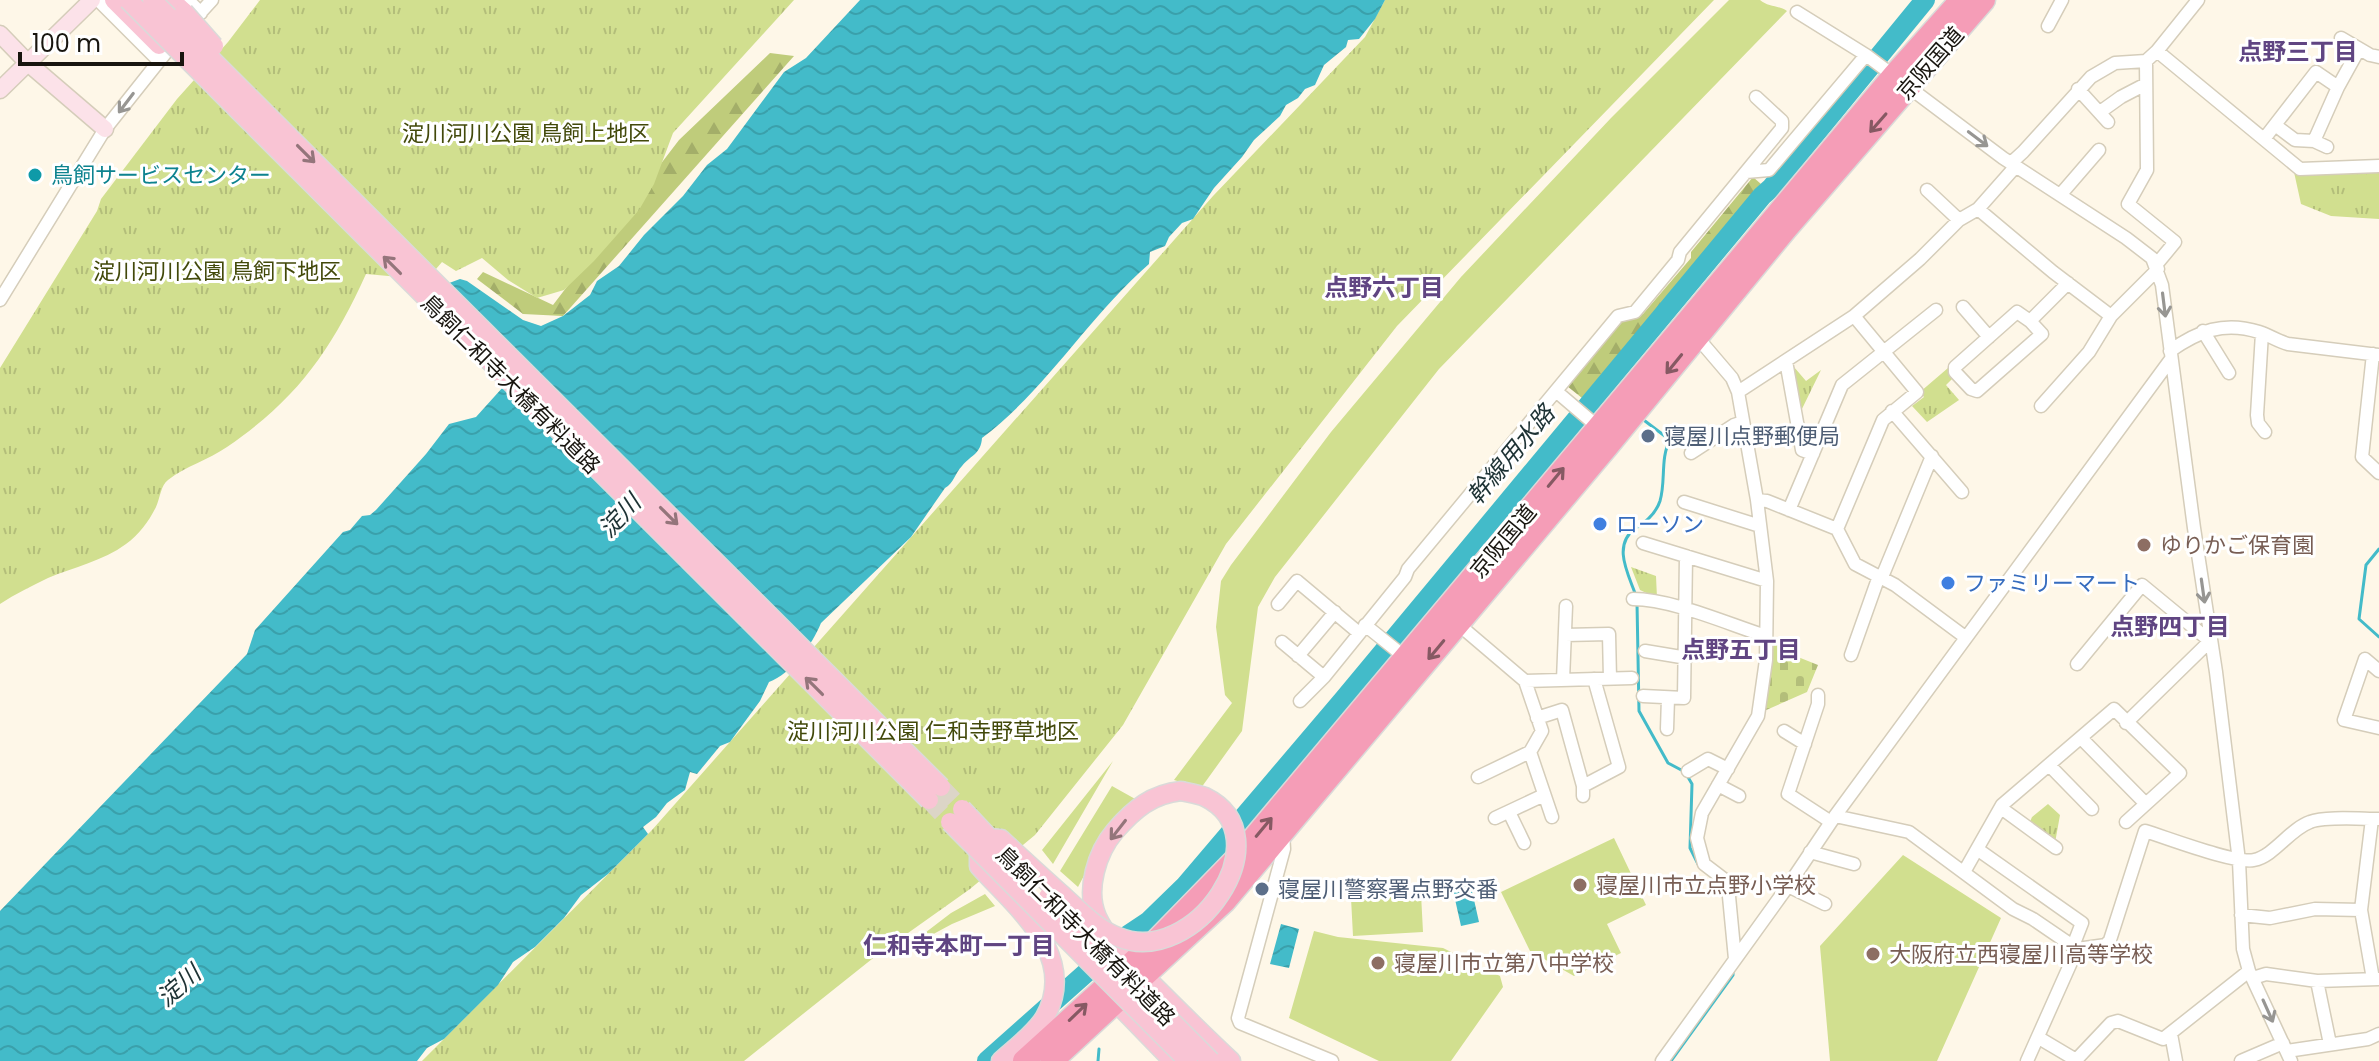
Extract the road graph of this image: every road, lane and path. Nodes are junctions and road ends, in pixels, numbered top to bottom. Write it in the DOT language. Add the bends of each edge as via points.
graph roads {
  1 [pos="95,0"];
  2 [pos="114,0"];
  3 [pos="128,0"];
  4 [pos="152,0"];
  5 [pos="171,0"];
  6 [pos="188,0"];
  7 [pos="212,0"];
  8 [pos="1961,0"];
  9 [pos="1984,0"];
  10 [pos="2062,0"];
  11 [pos="2198,0"];
  12 [pos="1797,12"];
  13 [pos="201,13"];
  14 [pos="2048,26"];
  15 [pos="0,34"];
  16 [pos="2341,38"];
  17 [pos="2359,49"];
  18 [pos="2157,51"];
  19 [pos="1868,56"];
  20 [pos="2379,57"];
  21 [pos="158,60"];
  22 [pos="2146,61"];
  23 [pos="28,63"];
  24 [pos="1895,77"];
  25 [pos="2146,84"];
  26 [pos="2338,87"];
  27 [pos="2078,89"];
  28 [pos="0,90"];
  29 [pos="1756,97"];
  30 [pos="2275,125"];
  31 [pos="105,129"];
  32 [pos="278,139"];
  33 [pos="2264,139"];
  34 [pos="2314,141"];
  35 [pos="2327,147"];
  36 [pos="2099,150"];
  37 [pos="2013,164"];
  38 [pos="2379,166"];
  39 [pos="1746,172"];
  40 [pos="1927,190"];
  41 [pos="2061,194"];
  42 [pos="1978,209"];
  43 [pos="1959,220"];
  44 [pos="2157,267"];
  45 [pos="2068,283"];
  46 [pos="0,300"];
  47 [pos="1963,307"];
  48 [pos="1936,310"];
  49 [pos="1854,316"];
  50 [pos="2111,316"];
  51 [pos="2030,321"];
  52 [pos="2203,331"];
  53 [pos="2262,333"];
  54 [pos="1697,337"];
  55 [pos="1989,337"];
  56 [pos="1884,352"];
  57 [pos="2170,355"];
  58 [pos="2376,355"];
  59 [pos="1786,361"];
  60 [pos="2229,373"];
  61 [pos="1557,392"];
  62 [pos="1738,392"];
  63 [pos="2041,406"];
  64 [pos="1892,411"];
  65 [pos="1593,422"];
  66 [pos="1743,422"];
  67 [pos="2265,432"];
  68 [pos="1691,453"];
  69 [pos="1813,454"];
  70 [pos="1932,456"];
  71 [pos="2379,473"];
  72 [pos="1962,492"];
  73 [pos="1757,500"];
  74 [pos="1684,502"];
  75 [pos="1789,510"];
  76 [pos="1760,526"];
  77 [pos="1837,529"];
  78 [pos="1643,543"];
  79 [pos="1686,556"];
  80 [pos="1880,577"];
  81 [pos="1767,581"];
  82 [pos="1633,599"];
  83 [pos="1278,604"];
  84 [pos="1566,606"];
  85 [pos="1687,610"];
  86 [pos="1335,612"];
  87 [pos="1458,624"];
  88 [pos="1362,629"];
  89 [pos="1565,635"];
  90 [pos="1766,636"];
  91 [pos="1965,637"];
  92 [pos="2210,641"];
  93 [pos="1282,642"];
  94 [pos="1645,651"];
  95 [pos="1400,653"];
  96 [pos="1851,655"];
  97 [pos="1298,656"];
  98 [pos="1687,658"];
  99 [pos="2077,664"];
  100 [pos="2379,671"];
  101 [pos="1324,677"];
  102 [pos="1632,678"];
  103 [pos="1594,679"];
  104 [pos="1610,679"];
  105 [pos="1563,680"];
  106 [pos="1525,681"];
  107 [pos="1818,695"];
  108 [pos="1643,696"];
  109 [pos="1668,698"];
  110 [pos="1300,701"];
  111 [pos="1537,718"];
  112 [pos="2126,723"];
  113 [pos="2379,728"];
  114 [pos="1667,729"];
  115 [pos="1784,731"];
  116 [pos="2081,738"];
  117 [pos="1805,744"];
  118 [pos="1530,752"];
  119 [pos="2049,765"];
  120 [pos="1728,769"];
  121 [pos="1688,771"];
  122 [pos="1478,777"];
  123 [pos="1718,785"];
  124 [pos="935,794"];
  125 [pos="1544,795"];
  126 [pos="1739,796"];
  127 [pos="2146,804"];
  128 [pos="2001,808"];
  129 [pos="2092,809"];
  130 [pos="1509,812"];
  131 [pos="956,816"];
  132 [pos="1552,817"];
  133 [pos="1495,818"];
  134 [pos="1833,819"];
  135 [pos="2375,819"];
  136 [pos="2126,822"];
  137 [pos="1283,833"];
  138 [pos="1524,843"];
  139 [pos="984,844"];
  140 [pos="2056,848"];
  141 [pos="1977,849"];
  142 [pos="1810,852"];
  143 [pos="2239,861"];
  144 [pos="1854,864"];
  145 [pos="1964,872"];
  146 [pos="1788,886"];
  147 [pos="2045,897"];
  148 [pos="1825,904"];
  149 [pos="2361,910"];
  150 [pos="2241,915"];
  151 [pos="2033,919"];
  152 [pos="2379,931"];
  153 [pos="2365,934"];
  154 [pos="2075,947"];
  155 [pos="1735,959"];
  156 [pos="1138,970"];
  157 [pos="2251,975"];
  158 [pos="2376,979"];
  159 [pos="2317,981"];
  160 [pos="1110,995"];
  161 [pos="2171,1034"];
  162 [pos="2379,1034"];
  163 [pos="2039,1038"];
  164 [pos="2330,1044"];
  165 [pos="2287,1051"];
  166 [pos="1001,1061"];
  167 [pos="1024,1061"];
  168 [pos="1052,1061"];
  169 [pos="1173,1061"];
  170 [pos="1188,1061"];
  171 [pos="1211,1061"];
  172 [pos="1231,1061"];
  173 [pos="1332,1061"];
  174 [pos="1662,1061"];
  175 [pos="2027,1061"];
  176 [pos="2176,1061"];
  177 [pos="2241,1061"];
  1 -- 21 [label="street"];
  1 -- 23 [label="street"];
  2 -- 32 [label="main road" via="259,141"];
  3 -- 32 [label="main road, 鳥飼仁和寺大橋有料道路, bridge"];
  4 -- 32 [label="main road, 鳥飼仁和寺大橋有料道路, bridge"];
  5 -- 32 [label="main road, bridge" via="283,121"];
  6 -- 13 [label="street"];
  7 -- 13 [label="street"];
  8 -- 24 [label="highway, 京阪国道"];
  9 -- 24 [label="highway, 京阪国道"];
  10 -- 14 [label="street"];
  11 -- 18 [label="street"];
  12 -- 19 [label="street"];
  13 -- 21 [label="street"];
  15 -- 23 [label="street"];
  16 -- 17 [label="street"];
  17 -- 20 [label="street"];
  17 -- 26 [label="street"];
  18 -- 22 [label="street"];
  18 -- 33 [label="street"];
  19 -- 24 [label="street"];
  19 -- 39 [label="street" via="1769,170"];
  21 -- 31 [label="street, one-way"];
  22 -- 25 [label="street"];
  22 -- 27 [label="street" via="2115,63"];
  23 -- 28 [label="street"];
  23 -- 31 [label="street"];
  24 -- 37 [label="street, one-way"];
  24 -- 54 [label="highway, 京阪国道, one-way"];
  24 -- 65 [label="highway, 京阪国道"];
  25 -- 27 [label="street" via="2121,97 2104,117"];
  25 -- 44 [label="street" via="2147,170 2128,204 2175,242"];
  26 -- 30 [label="street" via="2316,72"];
  26 -- 34 [label="street"];
  27 -- 37 [label="street"];
  29 -- 39 [label="street" via="1782,121 1782,128"];
  30 -- 33 [label="street"];
  30 -- 34 [label="street" via="2295,140"];
  31 -- 46 [label="street"];
  32 -- 124 [label="main road, 鳥飼仁和寺大橋有料道路, bridge"];
  33 -- 38 [label="street" via="2300,169"];
  34 -- 35 [label="street"];
  36 -- 41 [label="street"];
  37 -- 41 [label="street"];
  37 -- 42 [label="street"];
  39 -- 61 [label="street" via="1635,312 1618,316"];
  40 -- 43 [label="street"];
  41 -- 44 [label="street" via="2126,238"];
  42 -- 43 [label="street"];
  42 -- 45 [label="street"];
  43 -- 49 [label="street"];
  44 -- 50 [label="street"];
  44 -- 57 [label="street, one-way"];
  45 -- 50 [label="street"];
  45 -- 51 [label="street"];
  47 -- 55 [label="street"];
  48 -- 56 [label="street"];
  49 -- 56 [label="street"];
  49 -- 59 [label="street"];
  50 -- 63 [label="street" via="2089,352"];
  51 -- 55 [label="street" via="2017,312"];
  51 -- 55 [label="street" via="2042,334 1977,391 1955,367"];
  52 -- 53 [label="street" via="2234,328"];
  52 -- 57 [label="street"];
  52 -- 60 [label="street"];
  53 -- 58 [label="street" via="2288,344"];
  53 -- 67 [label="street" via="2257,415"];
  54 -- 62 [label="street"];
  54 -- 87 [label="highway, 京阪国道, one-way"];
  56 -- 64 [label="street" via="1917,392"];
  56 -- 69 [label="street" via="1842,385"];
  57 -- 91 [label="street"];
  57 -- 92 [label="street, one-way"];
  58 -- 71 [label="street" via="2362,457"];
  59 -- 62 [label="street"];
  59 -- 69 [label="street" via="1802,450"];
  61 -- 65 [label="street"];
  61 -- 88 [label="street"];
  62 -- 66 [label="street"];
  64 -- 70 [label="street"];
  64 -- 77 [label="street" via="1883,420"];
  95 -- 65 [label="highway, 京阪国道, one-way"];
  66 -- 68 [label="street"];
  66 -- 73 [label="street"];
  69 -- 75 [label="street"];
  70 -- 72 [label="street"];
  70 -- 80 [label="street"];
  73 -- 75 [label="street"];
  73 -- 76 [label="street"];
  74 -- 76 [label="street"];
  75 -- 77 [label="street"];
  76 -- 81 [label="street"];
  77 -- 80 [label="street" via="1855,564"];
  78 -- 79 [label="street"];
  79 -- 81 [label="street"];
  79 -- 85 [label="street"];
  80 -- 91 [label="street"];
  80 -- 96 [label="street"];
  81 -- 90 [label="street"];
  82 -- 85 [label="street"];
  83 -- 86 [label="street" via="1297,581"];
  84 -- 89 [label="street"];
  85 -- 90 [label="street"];
  85 -- 98 [label="street"];
  86 -- 88 [label="street"];
  86 -- 97 [label="street"];
  87 -- 106 [label="street"];
  87 -- 137 [label="highway, 京阪国道, one-way"];
  88 -- 95 [label="street"];
  88 -- 101 [label="street"];
  89 -- 104 [label="street" via="1609,634"];
  89 -- 105 [label="street"];
  90 -- 120 [label="street" via="1758,716"];
  91 -- 134 [label="street"];
  92 -- 99 [label="street" via="2142,585"];
  92 -- 112 [label="street"];
  92 -- 143 [label="street"];
  93 -- 97 [label="street"];
  94 -- 98 [label="street"];
  156 -- 95 [label="highway, 京阪国道, one-way" via="1237,858"];
  97 -- 101 [label="street"];
  98 -- 109 [label="street" via="1684,698"];
  100 -- 113 [label="street" via="2365,659 2344,720"];
  101 -- 110 [label="street"];
  102 -- 104 [label="street"];
  103 -- 104 [label="street"];
  103 -- 105 [label="street"];
  103 -- 111 [label="street" via="1619,767 1583,791 1562,710"];
  105 -- 106 [label="street"];
  106 -- 111 [label="street"];
  107 -- 117 [label="street"];
  108 -- 109 [label="street"];
  109 -- 114 [label="street"];
  111 -- 118 [label="street" via="1542,731"];
  112 -- 116 [label="street" via="2114,709"];
  112 -- 127 [label="street" via="2180,773"];
  115 -- 117 [label="street"];
  116 -- 119 [label="street"];
  116 -- 127 [label="street"];
  117 -- 134 [label="street" via="1788,794"];
  118 -- 122 [label="street"];
  118 -- 125 [label="street"];
  119 -- 128 [label="street"];
  119 -- 129 [label="street"];
  120 -- 121 [label="street" via="1708,759"];
  120 -- 123 [label="street"];
  123 -- 126 [label="street"];
  123 -- 155 [label="street" via="1702,813 1697,838 1704,864 1728,886"];
  125 -- 130 [label="street"];
  125 -- 132 [label="street"];
  127 -- 136 [label="street"];
  128 -- 140 [label="street"];
  128 -- 141 [label="street"];
  130 -- 133 [label="street"];
  130 -- 138 [label="street"];
  131 -- 139 [label="main road, 鳥飼仁和寺大橋有料道路, bridge"];
  134 -- 142 [label="street"];
  134 -- 145 [label="street" via="1909,832"];
  135 -- 143 [label="street" via="2310,822 2267,855"];
  135 -- 149 [label="street"];
  137 -- 156 [label="highway, 京阪国道" via="1225,901"];
  137 -- 173 [label="street" via="1284,849 1238,1018"];
  139 -- 156 [label="main road, one-way, bridge" via="1001,839 1099,928 1131,941 1163,941 1199,919 1228,883 1237,853 1234,826 1224,811 1205,797 1166,793 1144,802 1112,835 1096,866 1097,917"];
  139 -- 166 [label="main road" via="979,866 1037,930 1048,949 1055,981 1044,1019"];
  139 -- 170 [label="main road, 鳥飼仁和寺大橋有料道路, bridge"];
  139 -- 171 [label="main road, 鳥飼仁和寺大橋有料道路, bridge"];
  141 -- 145 [label="street"];
  141 -- 147 [label="street"];
  142 -- 144 [label="street"];
  142 -- 146 [label="street"];
  143 -- 150 [label="street"];
  143 -- 154 [label="street" via="2145,831 2110,940 2106,945"];
  145 -- 151 [label="street"];
  146 -- 148 [label="street"];
  146 -- 155 [label="street"];
  147 -- 151 [label="street"];
  147 -- 154 [label="street" via="2082,923"];
  149 -- 150 [label="street" via="2315,909 2270,918"];
  149 -- 153 [label="street"];
  150 -- 157 [label="street"];
  151 -- 154 [label="street"];
  152 -- 153 [label="street"];
  153 -- 158 [label="street"];
  154 -- 163 [label="street"];
  155 -- 174 [label="street"];
  156 -- 160 [label="highway, 京阪国道"];
  156 -- 172 [label="main road"];
  157 -- 159 [label="street"];
  157 -- 161 [label="street"];
  157 -- 165 [label="street, one-way"];
  158 -- 159 [label="street"];
  159 -- 164 [label="street"];
  167 -- 160 [label="highway, 京阪国道, one-way"];
  160 -- 168 [label="highway, 京阪国道"];
  160 -- 169 [label="main road"];
  161 -- 163 [label="street" via="2163,1039 2118,1021 2076,1060"];
  161 -- 176 [label="street"];
  162 -- 164 [label="street"];
  163 -- 175 [label="street"];
  164 -- 165 [label="street"];
  165 -- 177 [label="street"];
}
